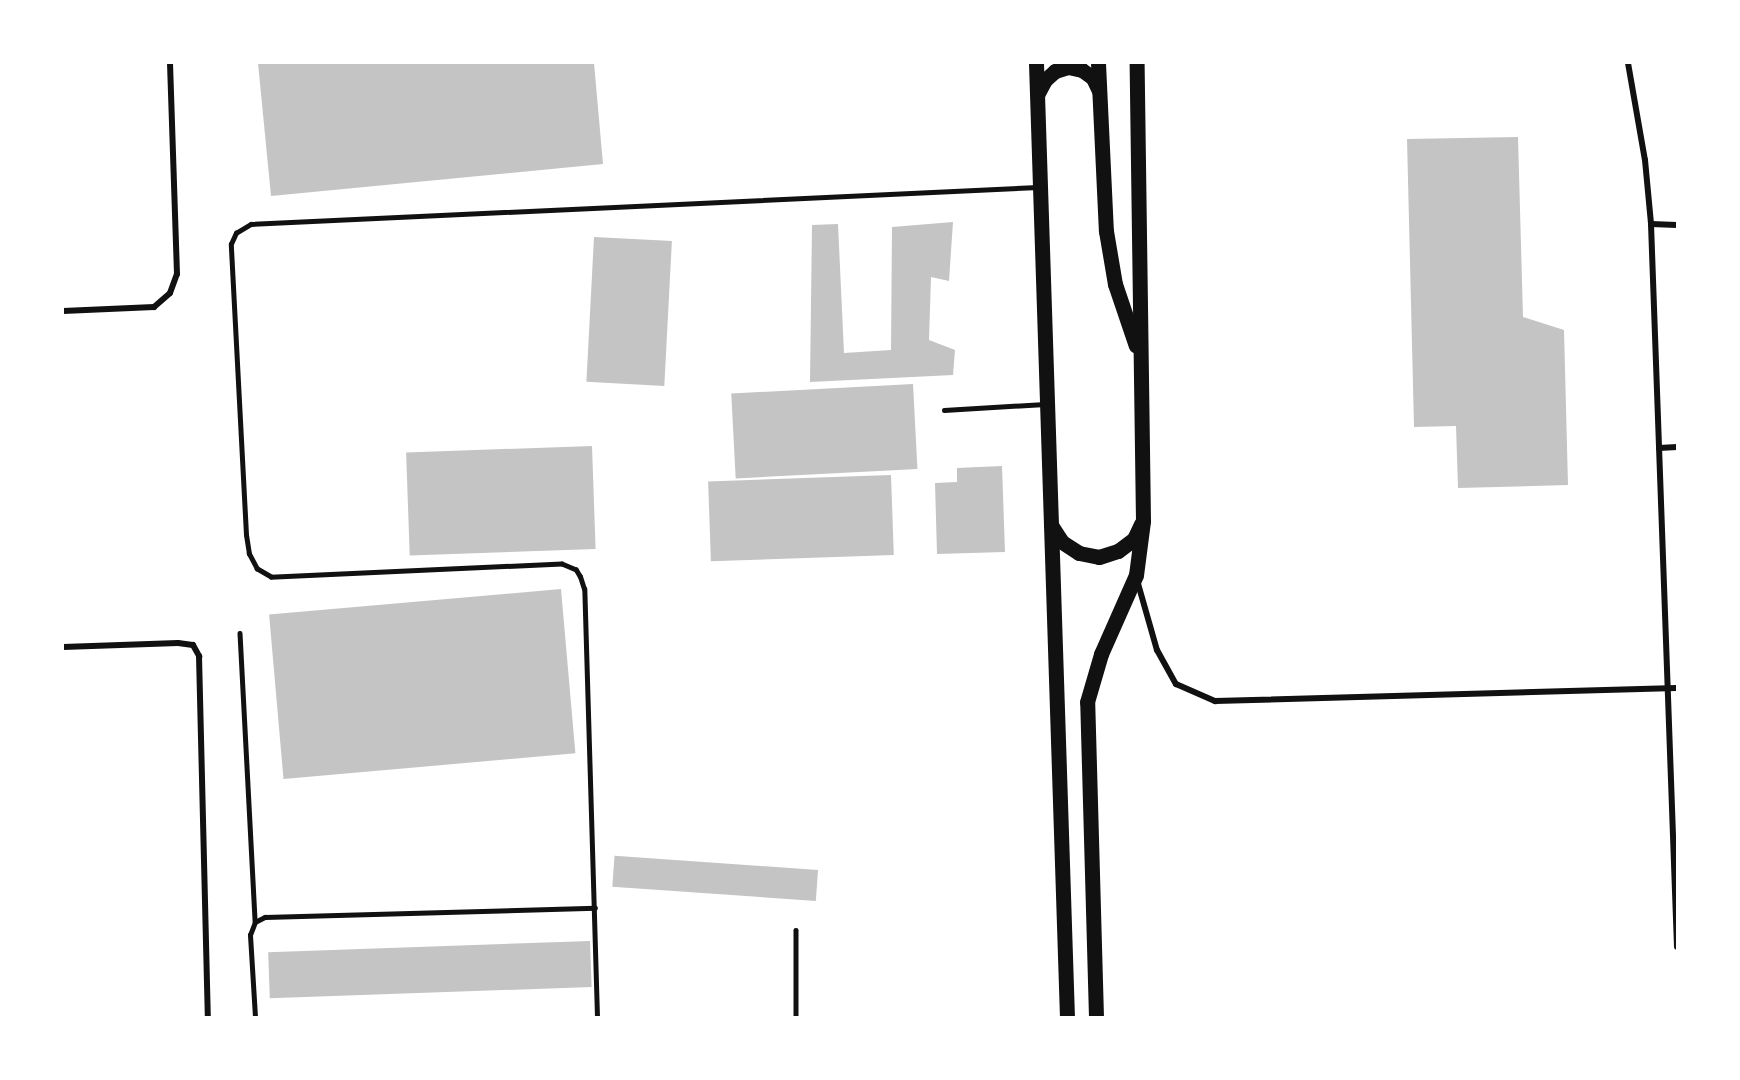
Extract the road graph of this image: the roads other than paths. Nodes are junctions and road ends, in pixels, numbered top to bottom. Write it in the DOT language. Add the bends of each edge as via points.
graph roads {
  1 [pos="170,63"];
  2 [pos="1036,63"];
  3 [pos="1098,63"];
  4 [pos="1137,63"];
  5 [pos="1628,63"];
  6 [pos="1099,91"];
  7 [pos="1037,94"];
  8 [pos="1042,186"];
  9 [pos="1651,224"];
  10 [pos="1677,225"];
  11 [pos="63,311"];
  12 [pos="1140,360"];
  13 [pos="1048,403"];
  14 [pos="944,410"];
  15 [pos="1677,447"];
  16 [pos="1659,448"];
  17 [pos="1143,521"];
  18 [pos="1051,525"];
  19 [pos="1136,575"];
  20 [pos="240,633"];
  21 [pos="63,647"];
  22 [pos="1668,688"];
  23 [pos="1677,688"];
  24 [pos="1676,884"];
  25 [pos="595,908"];
  26 [pos="255,922"];
  27 [pos="796,930"];
  28 [pos="1677,947"];
  29 [pos="208,1017"];
  30 [pos="255,1017"];
  31 [pos="597,1017"];
  32 [pos="796,1017"];
  33 [pos="1067,1017"];
  34 [pos="1096,1017"];
  1 -- 11 [label="street" via="177,274 170,293 154,307"];
  2 -- 7 [label="main road"];
  3 -- 6 [label="main road"];
  4 -- 12 [label="main road"];
  5 -- 9 [label="street" via="1645,160"];
  6 -- 7 [label="main road" via="1082,70 1068,67 1055,70"];
  6 -- 12 [label="main road" via="1106,231 1115,284"];
  7 -- 8 [label="main road"];
  8 -- 13 [label="main road"];
  8 -- 25 [label="lane" via="251,224 236,233 231,244 246,535 257,569 271,577 562,564 576,570 580,577 584,589"];
  9 -- 10 [label="street"];
  9 -- 16 [label="street"];
  12 -- 17 [label="main road"];
  13 -- 14 [label="lane"];
  13 -- 18 [label="main road"];
  15 -- 16 [label="street"];
  16 -- 22 [label="street"];
  17 -- 18 [label="main road" via="1134,539 1118,551 1099,557 1079,553 1062,542"];
  17 -- 19 [label="main road"];
  18 -- 33 [label="main road"];
  19 -- 22 [label="street" via="1156,650 1176,684 1215,701"];
  19 -- 34 [label="main road" via="1101,654 1087,702"];
  20 -- 26 [label="lane"];
  21 -- 29 [label="street" via="178,643 193,645 200,656"];
  22 -- 23 [label="street"];
  22 -- 24 [label="street"];
  24 -- 28 [label="street"];
  25 -- 26 [label="lane" via="266,917"];
  25 -- 31 [label="lane"];
  26 -- 30 [label="lane" via="250,935"];
  27 -- 32 [label="lane"];
}
